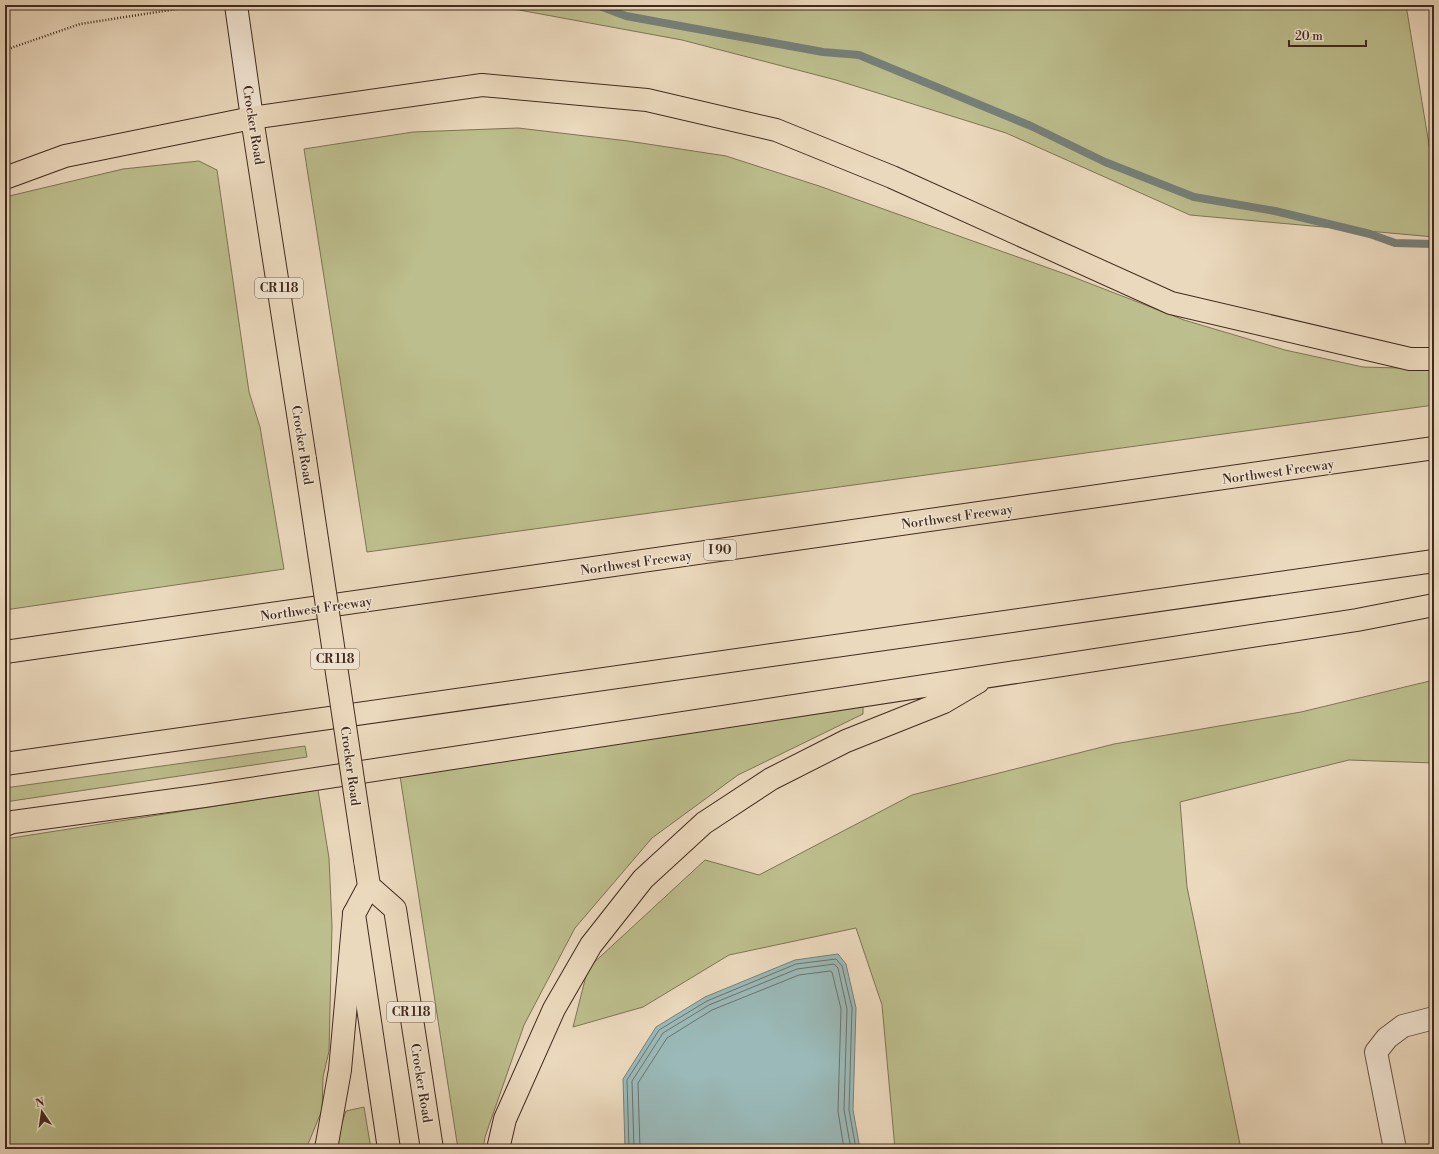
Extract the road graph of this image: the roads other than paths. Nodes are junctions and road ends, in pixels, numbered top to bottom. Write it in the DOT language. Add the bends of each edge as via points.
graph roads {
  1 [pos="236,5"];
  2 [pos="252,118"];
  3 [pos="5,178"];
  4 [pos="1434,359"];
  5 [pos="1434,448"];
  6 [pos="1434,561"];
  7 [pos="1434,605"];
  8 [pos="5,652"];
  9 [pos="988,676"];
  10 [pos="5,764"];
  11 [pos="5,825"];
  12 [pos="369,886"];
  13 [pos="354,914"];
  14 [pos="1434,1018"];
  15 [pos="326,1149"];
  16 [pos="389,1149"];
  17 [pos="432,1149"];
  18 [pos="498,1149"];
  19 [pos="1395,1149"];
  1 -- 2 [label="street, Crocker Road / CR 118"];
  2 -- 3 [label="main road" via="65,156"];
  2 -- 4 [label="main road" via="482,85 647,100 776,130 892,177 1171,303 1410,359"];
  2 -- 12 [label="main road, Crocker Road / CR 118, bridge"];
  5 -- 8 [label="main road, Northwest Freeway / I 90"];
  6 -- 10 [label="main road"];
  7 -- 9 [label="main road" via="1356,620"];
  9 -- 11 [label="main road"];
  9 -- 18 [label="main road" via="944,702 846,741 770,779 704,823 643,879 591,945 554,1009 505,1119"];
  12 -- 13 [label="main road"];
  12 -- 17 [label="main road, Crocker Road / CR 118" via="395,909"];
  13 -- 15 [label="main road" via="340,1070"];
  13 -- 16 [label="main road, CR 118"];
  14 -- 19 [label="street" via="1403,1026 1387,1038 1376,1052"];
}
